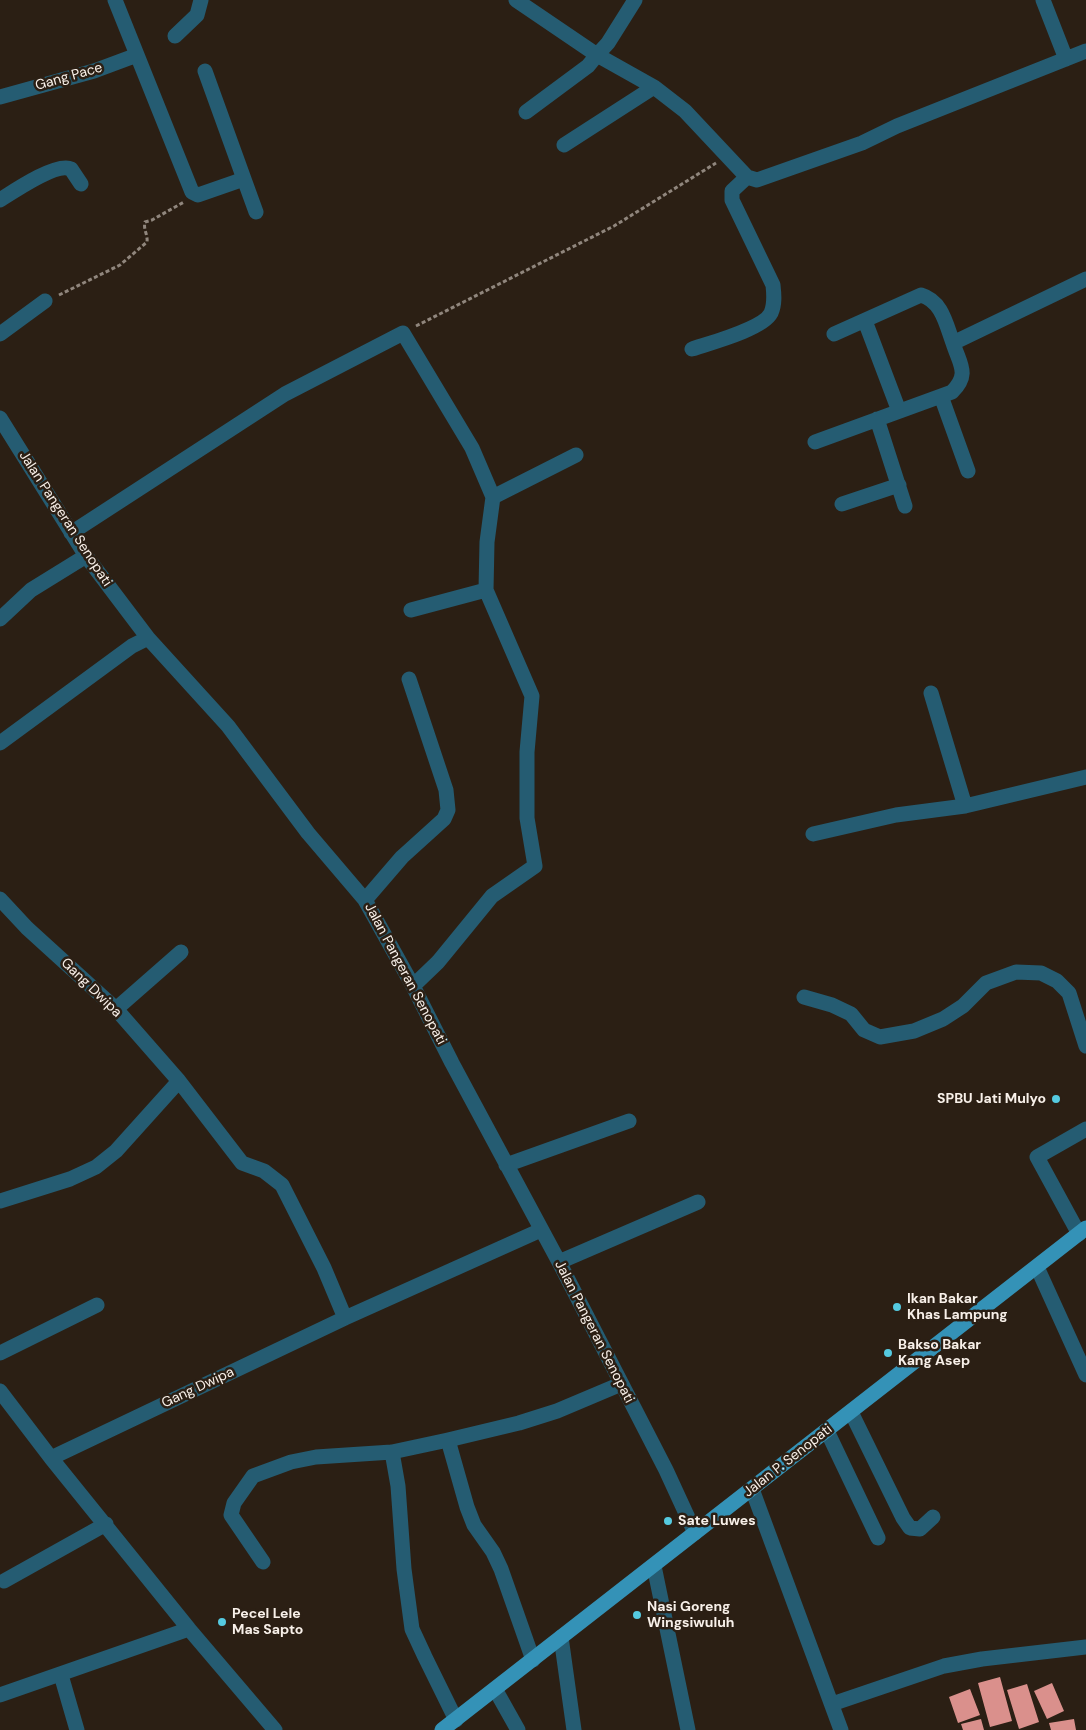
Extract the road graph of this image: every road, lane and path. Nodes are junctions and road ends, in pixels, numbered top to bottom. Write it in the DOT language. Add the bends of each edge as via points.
graph roads {
  1 [pos="115,0"];
  2 [pos="201,0"];
  3 [pos="516,0"];
  4 [pos="635,0"];
  5 [pos="1043,0"];
  6 [pos="536,6"];
  7 [pos="175,36"];
  8 [pos="1086,51"];
  9 [pos="137,55"];
  10 [pos="597,55"];
  11 [pos="1066,59"];
  12 [pos="204,71"];
  13 [pos="654,87"];
  14 [pos="0,96"];
  15 [pos="526,112"];
  16 [pos="564,145"];
  17 [pos="727,156"];
  18 [pos="747,177"];
  19 [pos="244,180"];
  20 [pos="82,184"];
  21 [pos="198,195"];
  22 [pos="0,200"];
  23 [pos="256,212"];
  24 [pos="1086,279"];
  25 [pos="45,301"];
  26 [pos="865,321"];
  27 [pos="0,334"];
  28 [pos="403,334"];
  29 [pos="834,334"];
  30 [pos="953,343"];
  31 [pos="692,349"];
  32 [pos="941,396"];
  33 [pos="899,412"];
  34 [pos="0,418"];
  35 [pos="877,420"];
  36 [pos="815,442"];
  37 [pos="576,455"];
  38 [pos="968,471"];
  39 [pos="898,485"];
  40 [pos="493,497"];
  41 [pos="842,504"];
  42 [pos="906,506"];
  43 [pos="71,533"];
  44 [pos="86,556"];
  45 [pos="486,590"];
  46 [pos="411,610"];
  47 [pos="0,619"];
  48 [pos="148,638"];
  49 [pos="409,679"];
  50 [pos="931,693"];
  51 [pos="0,744"];
  52 [pos="1086,777"];
  53 [pos="965,806"];
  54 [pos="813,834"];
  55 [pos="0,898"];
  56 [pos="365,900"];
  57 [pos="181,952"];
  58 [pos="413,986"];
  59 [pos="804,997"];
  60 [pos="116,1009"];
  61 [pos="1086,1046"];
  62 [pos="179,1081"];
  63 [pos="629,1121"];
  64 [pos="1086,1129"];
  65 [pos="506,1164"];
  66 [pos="0,1201"];
  67 [pos="698,1202"];
  68 [pos="541,1230"];
  69 [pos="1082,1231"];
  70 [pos="558,1262"];
  71 [pos="1037,1267"];
  72 [pos="97,1305"];
  73 [pos="345,1318"];
  74 [pos="0,1353"];
  75 [pos="1086,1374"];
  76 [pos="621,1384"];
  77 [pos="0,1391"];
  78 [pos="851,1412"];
  79 [pos="827,1431"];
  80 [pos="448,1440"];
  81 [pos="392,1452"];
  82 [pos="51,1458"];
  83 [pos="752,1489"];
  84 [pos="933,1517"];
  85 [pos="106,1524"];
  86 [pos="695,1533"];
  87 [pos="878,1538"];
  88 [pos="262,1562"];
  89 [pos="654,1566"];
  90 [pos="4,1581"];
  91 [pos="189,1629"];
  92 [pos="562,1638"];
  93 [pos="1086,1646"];
  94 [pos="533,1660"];
  95 [pos="61,1675"];
  96 [pos="495,1689"];
  97 [pos="0,1695"];
  98 [pos="832,1704"];
  99 [pos="456,1720"];
  100 [pos="77,1730"];
  101 [pos="276,1730"];
  102 [pos="442,1730"];
  103 [pos="518,1730"];
  104 [pos="574,1730"];
  105 [pos="688,1730"];
  106 [pos="841,1730"];
  1 -- 9 [label="street"];
  2 -- 7 [label="street" via="198,15"];
  3 -- 6 [label="street"];
  4 -- 10 [label="street"];
  5 -- 11 [label="street"];
  6 -- 10 [label="street"];
  8 -- 11 [label="street"];
  9 -- 14 [label="street, Gang Pace" via="94,71"];
  9 -- 21 [label="street" via="192,192"];
  10 -- 13 [label="street"];
  10 -- 15 [label="street" via="588,66"];
  11 -- 18 [label="street" via="832,154 765,178"];
  12 -- 19 [label="street"];
  13 -- 16 [label="street"];
  13 -- 17 [label="street" via="685,110"];
  17 -- 18 [label="street"];
  17 -- 28 [label="path" via="614,226"];
  18 -- 31 [label="street" via="732,191 732,200 773,285 770,314 755,327"];
  19 -- 21 [label="street"];
  19 -- 23 [label="street"];
  20 -- 22 [label="street" via="72,168 64,167"];
  21 -- 25 [label="path" via="145,222 147,242 120,265"];
  24 -- 30 [label="street"];
  25 -- 27 [label="street"];
  26 -- 29 [label="street"];
  26 -- 30 [label="street" via="921,295 930,297 938,304"];
  26 -- 33 [label="street"];
  28 -- 40 [label="street" via="472,448"];
  28 -- 43 [label="street" via="284,394"];
  30 -- 32 [label="street" via="963,375 952,392"];
  32 -- 33 [label="street"];
  32 -- 38 [label="street"];
  33 -- 35 [label="street"];
  34 -- 43 [label="street, Jalan Pangeran Senopati"];
  35 -- 36 [label="street"];
  35 -- 39 [label="street"];
  37 -- 40 [label="street"];
  39 -- 41 [label="street"];
  39 -- 42 [label="street"];
  40 -- 45 [label="street" via="487,542"];
  43 -- 44 [label="street, Jalan Pangeran Senopati"];
  44 -- 47 [label="street" via="31,590"];
  44 -- 48 [label="street, Jalan Pangeran Senopati"];
  45 -- 46 [label="street"];
  45 -- 58 [label="street" via="532,696 527,752 527,818 535,866 492,896 438,962"];
  48 -- 51 [label="street" via="132,646"];
  48 -- 56 [label="street, Jalan Pangeran Senopati" via="228,726 308,833"];
  49 -- 56 [label="street" via="446,790 448,810 444,819 402,857"];
  50 -- 53 [label="street"];
  52 -- 53 [label="street"];
  53 -- 54 [label="street" via="896,815"];
  55 -- 60 [label="street, Gang Dwipa"];
  56 -- 58 [label="street, Jalan Pangeran Senopati"];
  57 -- 60 [label="street"];
  58 -- 65 [label="street, Jalan Pangeran Senopati"];
  59 -- 61 [label="street" via="851,1014 864,1030 880,1037 914,1031 943,1019 963,1006 986,983 1016,972 1041,973 1057,981 1069,993"];
  60 -- 62 [label="street, Gang Dwipa"];
  62 -- 66 [label="street" via="116,1150 96,1167 70,1179"];
  62 -- 73 [label="street, Gang Dwipa" via="242,1162 264,1171 282,1185"];
  63 -- 65 [label="street"];
  64 -- 69 [label="street" via="1037,1157"];
  65 -- 68 [label="street, Jalan Pangeran Senopati"];
  67 -- 70 [label="street"];
  68 -- 70 [label="street, Jalan Pangeran Senopati"];
  68 -- 73 [label="street, Gang Dwipa"];
  69 -- 71 [label="main road, Jalan P. Senopati"];
  70 -- 76 [label="street, Jalan Pangeran Senopati"];
  71 -- 75 [label="street"];
  71 -- 78 [label="main road, Jalan P. Senopati"];
  72 -- 74 [label="street"];
  73 -- 82 [label="street, Gang Dwipa"];
  76 -- 80 [label="street" via="557,1411"];
  76 -- 86 [label="street, Jalan Pangeran Senopati"];
  77 -- 82 [label="street"];
  78 -- 79 [label="main road, Jalan P. Senopati"];
  78 -- 84 [label="street" via="910,1528 920,1529"];
  79 -- 83 [label="main road, Jalan P. Senopati"];
  79 -- 87 [label="street"];
  80 -- 81 [label="street"];
  80 -- 94 [label="street" via="467,1507 474,1525 501,1569"];
  81 -- 88 [label="street" via="316,1457 253,1476 234,1503 231,1515"];
  81 -- 99 [label="street" via="412,1629"];
  82 -- 85 [label="street"];
  83 -- 86 [label="main road, Jalan P. Senopati"];
  83 -- 98 [label="street"];
  85 -- 90 [label="street"];
  85 -- 91 [label="street"];
  86 -- 89 [label="main road, Jalan P. Senopati"];
  89 -- 92 [label="main road, Jalan P. Senopati"];
  89 -- 105 [label="street"];
  91 -- 95 [label="street"];
  91 -- 101 [label="street"];
  92 -- 94 [label="main road, Jalan P. Senopati"];
  92 -- 104 [label="street"];
  93 -- 98 [label="street" via="944,1666"];
  94 -- 96 [label="main road, Jalan P. Senopati"];
  95 -- 97 [label="street"];
  95 -- 100 [label="street"];
  96 -- 99 [label="main road, Jalan P. Senopati"];
  96 -- 103 [label="street"];
  98 -- 106 [label="street"];
  99 -- 102 [label="main road, Jalan P. Senopati"];
}
